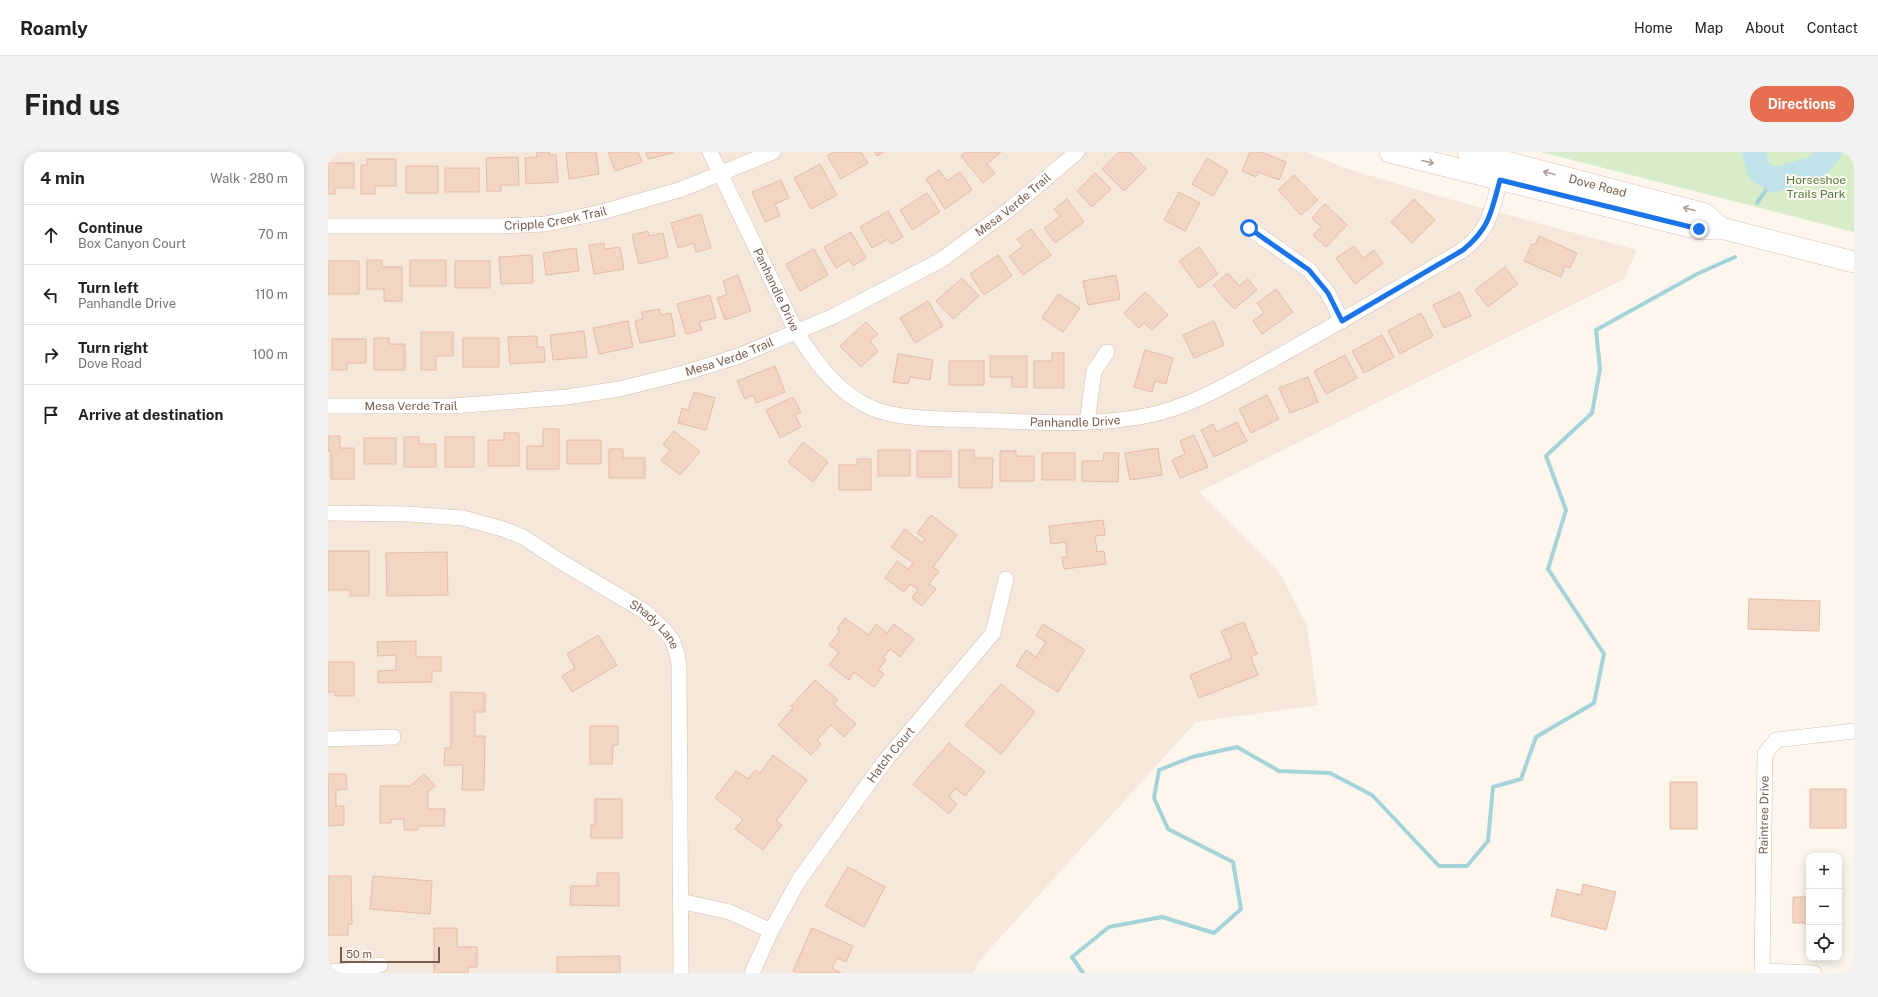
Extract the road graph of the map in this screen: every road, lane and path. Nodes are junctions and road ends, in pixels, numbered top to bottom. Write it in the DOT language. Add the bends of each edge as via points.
graph roads {
  1 [pos="710,152"];
  2 [pos="773,152"];
  3 [pos="1077,152"];
  4 [pos="1390,152"];
  5 [pos="1468,152"];
  6 [pos="1507,157"];
  7 [pos="721,174"];
  8 [pos="1500,180"];
  9 [pos="328,226"];
  10 [pos="1249,228"];
  11 [pos="1721,228"];
  12 [pos="1854,262"];
  13 [pos="1342,321"];
  14 [pos="796,331"];
  15 [pos="1107,352"];
  16 [pos="328,406"];
  17 [pos="1087,422"];
  18 [pos="328,513"];
  19 [pos="1006,579"];
  20 [pos="1854,731"];
  21 [pos="393,738"];
  22 [pos="328,739"];
  23 [pos="680,901"];
  24 [pos="771,931"];
  25 [pos="380,965"];
  26 [pos="328,972"];
  27 [pos="1762,972"];
  28 [pos="681,973"];
  29 [pos="752,973"];
  30 [pos="1814,973"];
  1 -- 7 [label="street, Panhandle Drive"];
  2 -- 7 [label="street, Cripple Creek Trail"];
  3 -- 14 [label="street, Mesa Verde Trail" via="1010,209 941,260 834,316"];
  4 -- 8 [label="main road, Dove Road, one-way"];
  5 -- 6 [label="main road, Dove Road"];
  6 -- 8 [label="main road"];
  11 -- 6 [label="main road, Dove Road, one-way" via="1705,214"];
  7 -- 9 [label="street, Cripple Creek Trail" via="682,189 602,212 545,224"];
  7 -- 14 [label="street, Panhandle Drive"];
  8 -- 11 [label="main road, Dove Road" via="1699,229"];
  8 -- 13 [label="street, Panhandle Drive" via="1491,214 1475,241"];
  10 -- 13 [label="street" via="1309,270 1328,293"];
  11 -- 12 [label="main road, Dove Road"];
  13 -- 17 [label="street, Panhandle Drive" via="1218,389 1177,408 1151,415"];
  14 -- 16 [label="street, Mesa Verde Trail" via="736,357 684,373 567,397 453,406"];
  14 -- 17 [label="street, Panhandle Drive" via="824,371 841,388 875,410 929,418"];
  15 -- 17 [label="street" via="1094,372"];
  18 -- 23 [label="street, Shady Lane" via="463,518 503,529 523,537 644,611 665,631 673,642 679,665"];
  19 -- 24 [label="street, Hatch Court" via="993,632 884,762 799,880"];
  20 -- 27 [label="street, Raintree Drive" via="1776,740 1765,754"];
  21 -- 22 [label="street"];
  23 -- 24 [label="street" via="730,912"];
  23 -- 28 [label="street, Shady Lane"];
  24 -- 29 [label="street, Hatch Court"];
  25 -- 26 [label="street" via="358,970"];
  27 -- 30 [label="street"];
}
